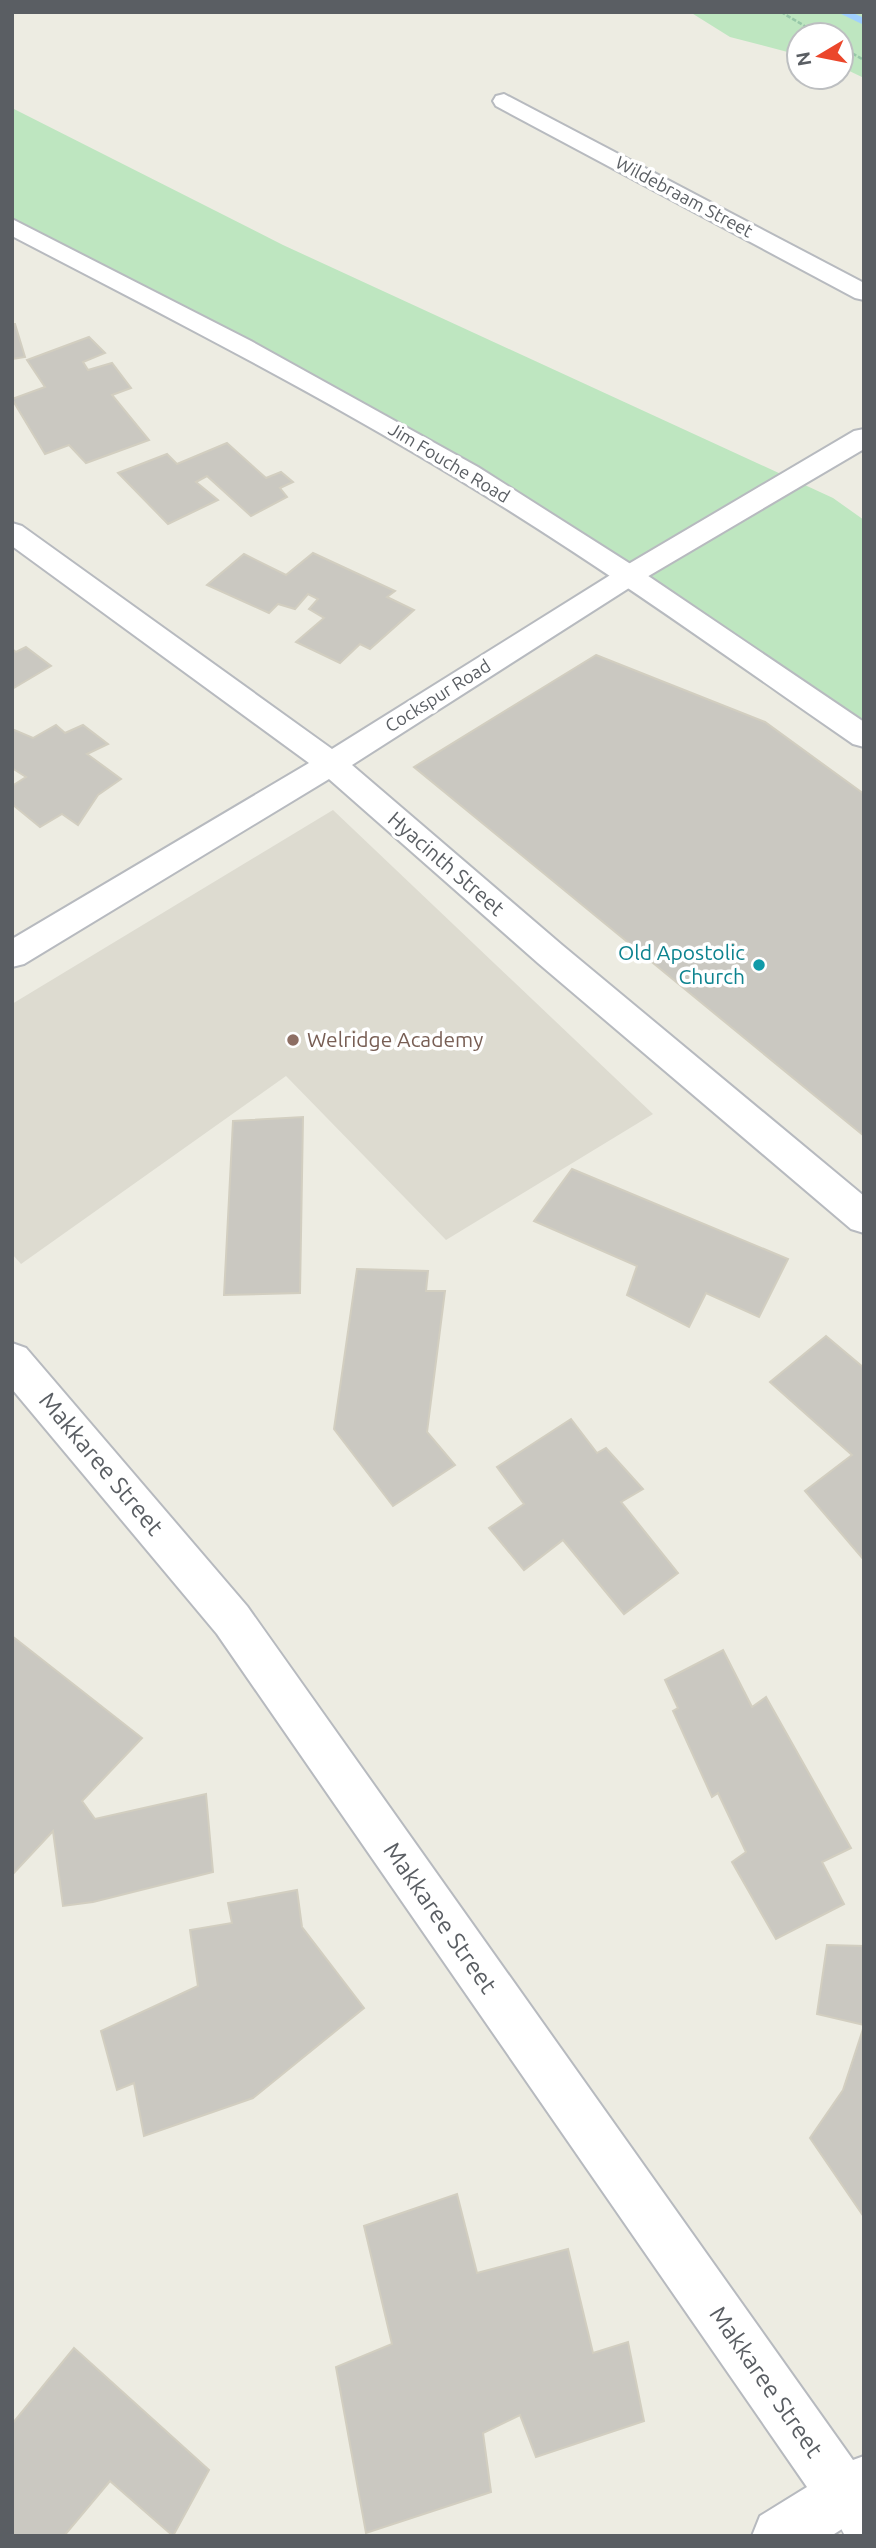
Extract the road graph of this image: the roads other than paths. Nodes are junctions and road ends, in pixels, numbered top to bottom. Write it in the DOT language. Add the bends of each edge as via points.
graph roads {
  1 [pos="504,101"];
  2 [pos="12,226"];
  3 [pos="864,293"];
  4 [pos="864,437"];
  5 [pos="12,532"];
  6 [pos="630,575"];
  7 [pos="864,737"];
  8 [pos="331,764"];
  9 [pos="12,955"];
  10 [pos="864,1218"];
  11 [pos="12,1360"];
  12 [pos="857,2502"];
  13 [pos="780,2536"];
  1 -- 3 [label="street, Wildebraam Street"];
  2 -- 6 [label="street, Jim Fouche Road" via="309,381 468,473"];
  4 -- 6 [label="street, Cockspur Road"];
  5 -- 8 [label="street, Hyacinth Street"];
  6 -- 7 [label="street, Jim Fouche Road"];
  6 -- 8 [label="street, Cockspur Road"];
  8 -- 9 [label="street, Cockspur Road"];
  8 -- 10 [label="street, Hyacinth Street"];
  11 -- 12 [label="street, Makkaree Street" via="232,1620"];
  12 -- 13 [label="street"];
}
